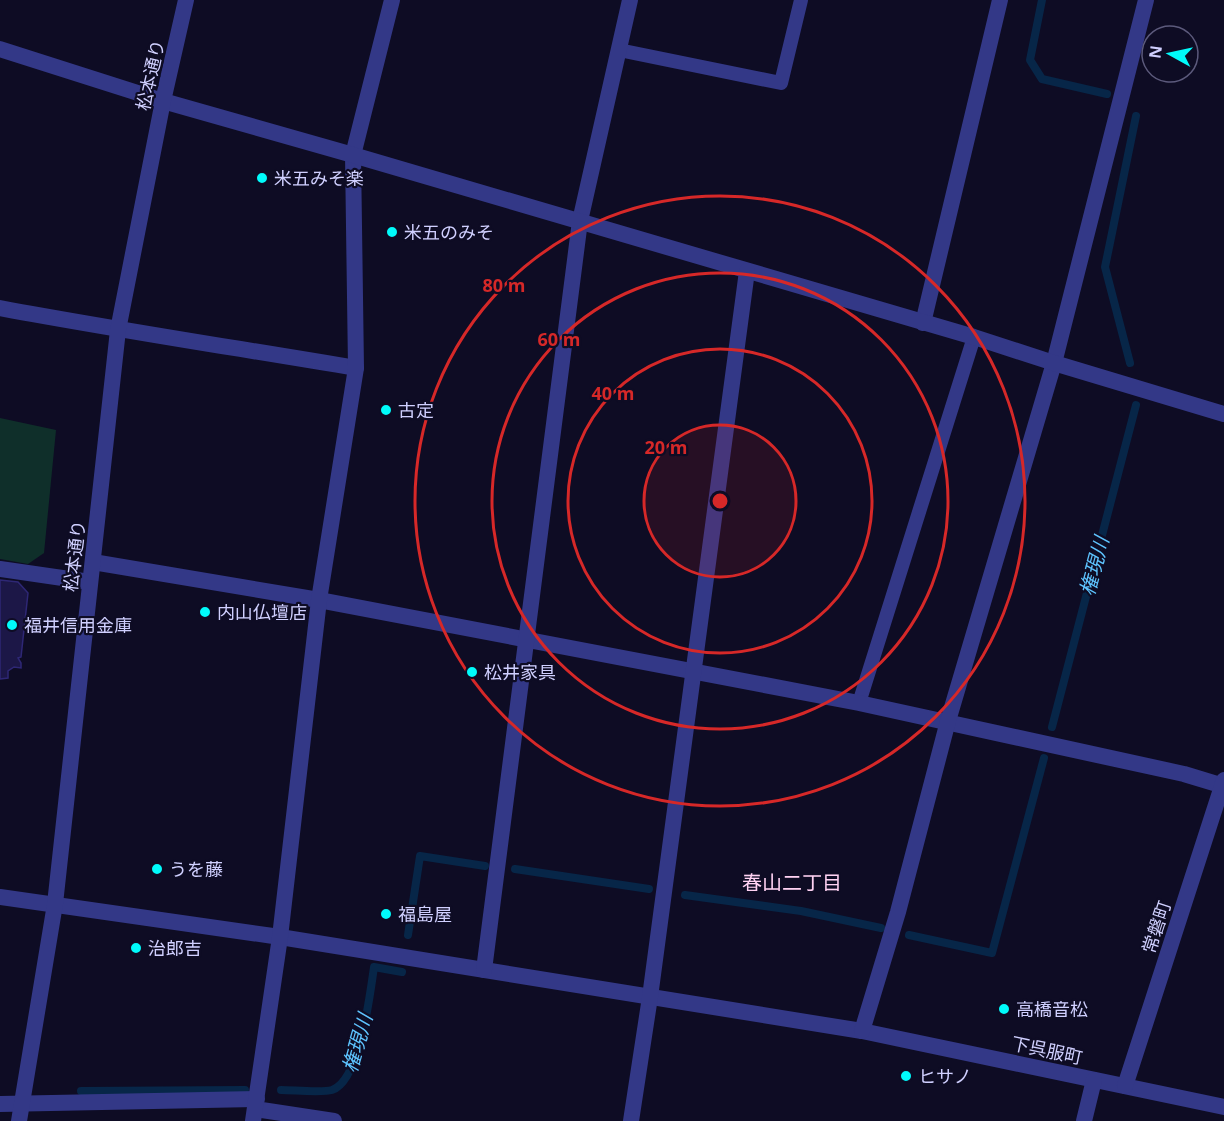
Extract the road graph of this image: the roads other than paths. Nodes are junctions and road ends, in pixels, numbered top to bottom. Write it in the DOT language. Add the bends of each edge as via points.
graph roads {
  1 [pos="186,0"];
  2 [pos="392,0"];
  3 [pos="630,0"];
  4 [pos="801,0"];
  5 [pos="1000,0"];
  6 [pos="1146,0"];
  7 [pos="0,49"];
  8 [pos="618,50"];
  9 [pos="163,101"];
  10 [pos="354,155"];
  11 [pos="580,221"];
  12 [pos="747,272"];
  13 [pos="0,308"];
  14 [pos="924,323"];
  15 [pos="118,330"];
  16 [pos="974,337"];
  17 [pos="1054,363"];
  18 [pos="356,368"];
  19 [pos="1224,414"];
  20 [pos="93,562"];
  21 [pos="0,569"];
  22 [pos="90,582"];
  23 [pos="319,600"];
  24 [pos="527,641"];
  25 [pos="692,672"];
  26 [pos="859,703"];
  27 [pos="948,721"];
  28 [pos="1223,784"];
  29 [pos="0,897"];
  30 [pos="55,904"];
  31 [pos="280,937"];
  32 [pos="484,970"];
  33 [pos="650,997"];
  34 [pos="862,1031"];
  35 [pos="1094,1080"];
  36 [pos="1125,1086"];
  37 [pos="22,1102"];
  38 [pos="0,1104"];
  39 [pos="1224,1107"];
  40 [pos="255,1110"];
  41 [pos="19,1121"];
  42 [pos="334,1121"];
  43 [pos="631,1121"];
  44 [pos="1084,1121"];
  1 -- 9 [label="street, 松本通り"];
  2 -- 10 [label="street"];
  3 -- 8 [label="street"];
  4 -- 8 [label="lane" via="781,83"];
  5 -- 14 [label="street"];
  6 -- 17 [label="street"];
  7 -- 9 [label="street"];
  8 -- 11 [label="street"];
  9 -- 10 [label="street"];
  9 -- 15 [label="street, 松本通り"];
  10 -- 11 [label="street"];
  10 -- 18 [label="street"];
  11 -- 12 [label="street"];
  11 -- 24 [label="street"];
  12 -- 14 [label="street"];
  12 -- 25 [label="street"];
  13 -- 15 [label="street"];
  14 -- 16 [label="street"];
  15 -- 18 [label="street"];
  15 -- 20 [label="street, 松本通り"];
  16 -- 17 [label="street"];
  16 -- 26 [label="lane"];
  17 -- 19 [label="street"];
  17 -- 27 [label="street"];
  18 -- 23 [label="street"];
  20 -- 22 [label="street, 松本通り"];
  20 -- 23 [label="street"];
  21 -- 22 [label="street"];
  22 -- 30 [label="street, 松本通り"];
  23 -- 24 [label="street"];
  23 -- 31 [label="street"];
  24 -- 25 [label="street"];
  24 -- 32 [label="street"];
  25 -- 26 [label="street"];
  25 -- 33 [label="street"];
  26 -- 27 [label="street"];
  27 -- 28 [label="street"];
  27 -- 34 [label="street"];
  28 -- 36 [label="street, 常磐町"];
  29 -- 30 [label="street, 下呉服町"];
  30 -- 31 [label="street, 下呉服町"];
  30 -- 37 [label="street, 松本通り"];
  31 -- 32 [label="street, 下呉服町"];
  31 -- 40 [label="street"];
  32 -- 33 [label="street, 下呉服町"];
  33 -- 34 [label="street, 下呉服町"];
  33 -- 43 [label="street"];
  34 -- 35 [label="street, 下呉服町"];
  35 -- 36 [label="street, 下呉服町"];
  35 -- 44 [label="street"];
  36 -- 39 [label="street, 下呉服町"];
  37 -- 38 [label="street"];
  37 -- 40 [label="street"];
  37 -- 41 [label="street, 松本通り"];
  40 -- 42 [label="street"];
}
